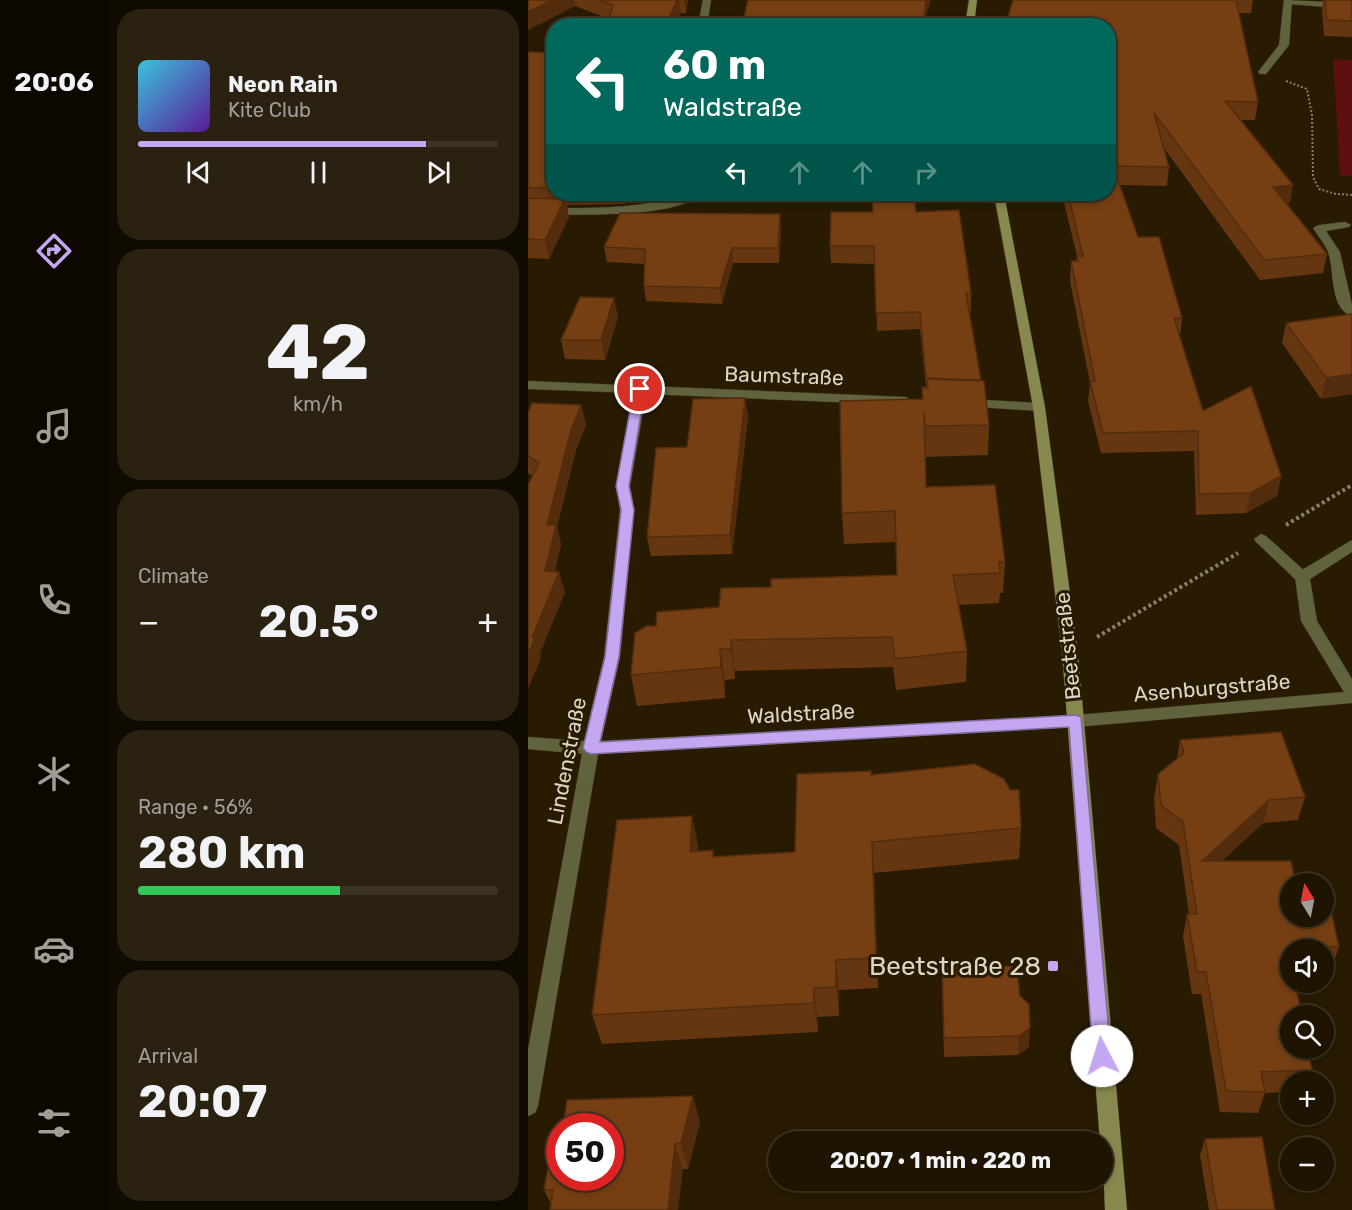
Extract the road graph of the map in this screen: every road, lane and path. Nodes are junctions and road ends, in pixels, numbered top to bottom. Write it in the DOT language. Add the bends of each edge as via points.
graph roads {
  1 [pos="707,0"];
  2 [pos="973,0"];
  3 [pos="1288,1"];
  4 [pos="1352,6"];
  5 [pos="704,18"];
  6 [pos="970,18"];
  7 [pos="1263,72"];
  8 [pos="1352,195"];
  9 [pos="675,201"];
  10 [pos="1000,201"];
  11 [pos="528,211"];
  12 [pos="1344,225"];
  13 [pos="1352,312"];
  14 [pos="528,385"];
  15 [pos="640,389"];
  16 [pos="921,402"];
  17 [pos="957,403"];
  18 [pos="1039,407"];
  19 [pos="1352,485"];
  20 [pos="1261,539"];
  21 [pos="1352,545"];
  22 [pos="1302,577"];
  23 [pos="1070,653"];
  24 [pos="1352,692"];
  25 [pos="1352,697"];
  26 [pos="1076,721"];
  27 [pos="528,742"];
  28 [pos="591,748"];
  29 [pos="528,1106"];
  30 [pos="1116,1210"];
  1 -- 5 [label="street"];
  2 -- 6 [label="main road"];
  3 -- 4 [label="street"];
  3 -- 7 [label="street" via="1284,45"];
  7 -- 8 [label="path" via="1307,89 1312,115 1313,177 1320,189"];
  9 -- 11 [label="street" via="623,212"];
  10 -- 18 [label="main road, Beetstraße"];
  12 -- 13 [label="street" via="1319,228 1334,252 1344,304"];
  14 -- 15 [label="street, Baumstraße"];
  15 -- 16 [label="street, Baumstraße"];
  15 -- 28 [label="street, Lindenstraße" via="623,486 627,510 612,657"];
  17 -- 18 [label="street"];
  18 -- 23 [label="main road, Beetstraße"];
  19 -- 20 [label="path"];
  20 -- 22 [label="street"];
  20 -- 23 [label="path"];
  21 -- 22 [label="street"];
  22 -- 24 [label="street" via="1309,621"];
  23 -- 26 [label="main road, Beetstraße"];
  25 -- 26 [label="street, Asenburgstraße"];
  26 -- 28 [label="street, Waldstraße"];
  26 -- 30 [label="main road, Beetstraße"];
  27 -- 28 [label="street, Waldstraße"];
  28 -- 29 [label="street, Lindenstraße"];
}
